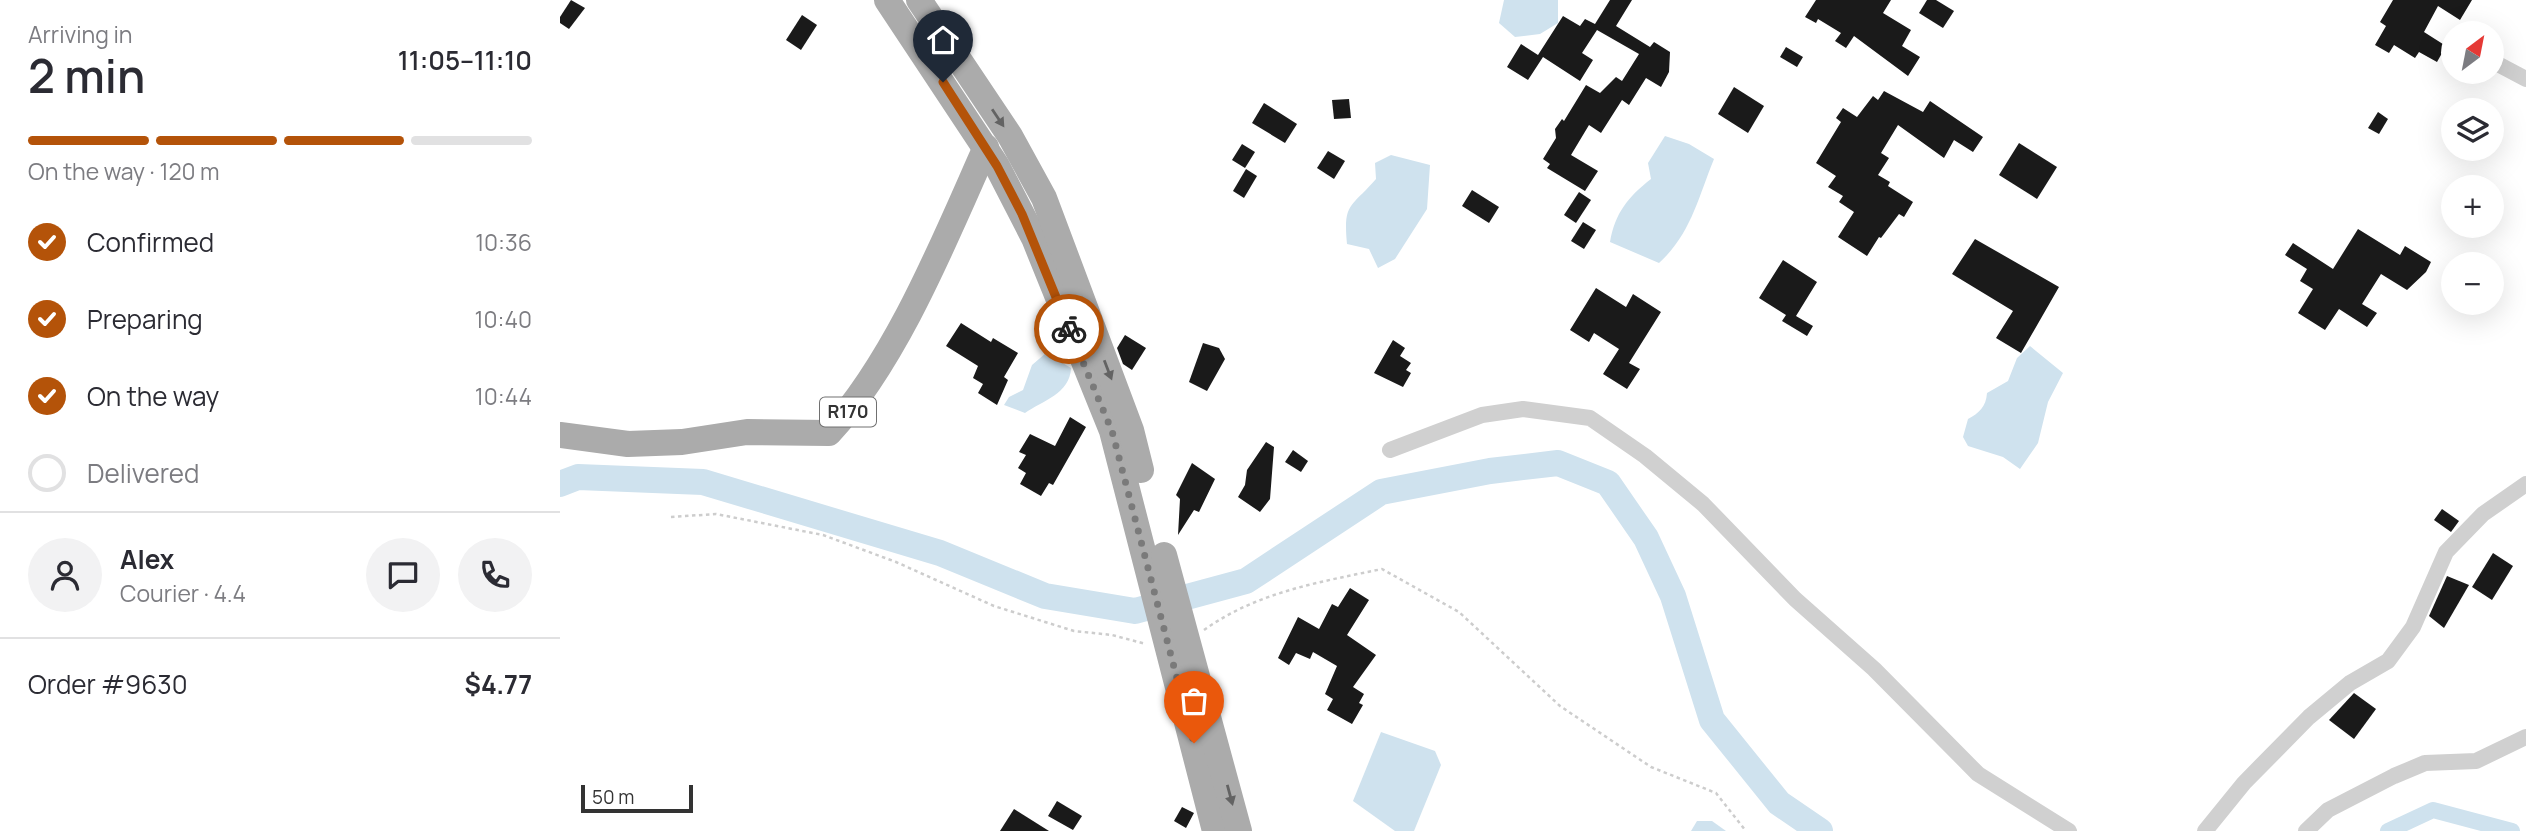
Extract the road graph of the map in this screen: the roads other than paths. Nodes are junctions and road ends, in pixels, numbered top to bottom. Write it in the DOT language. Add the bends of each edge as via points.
graph roads {
  1 [pos="887,0"];
  2 [pos="919,0"];
  3 [pos="2504,67"];
  4 [pos="2526,79"];
  5 [pos="986,147"];
  6 [pos="560,435"];
  7 [pos="1390,450"];
  8 [pos="2526,484"];
  9 [pos="1149,532"];
  10 [pos="1176,639"];
  11 [pos="2526,737"];
  12 [pos="1215,831"];
  13 [pos="1238,831"];
  14 [pos="2069,831"];
  15 [pos="2205,831"];
  16 [pos="2306,831"];
  1 -- 5 [label="main road"];
  2 -- 9 [label="main road, one-way" via="1010,136 1044,198 1130,430"];
  3 -- 4 [label="street"];
  5 -- 6 [label="main road, R170" via="872,380 829,433 747,432 628,444"];
  5 -- 9 [label="main road" via="1034,238"];
  7 -- 14 [label="street" via="1482,415 1523,409 1590,418 1703,504 1978,774"];
  8 -- 15 [label="street" via="2483,514 2446,552 2413,627 2388,661 2350,683 2309,717 2244,783"];
  9 -- 10 [label="main road"];
  10 -- 12 [label="main road"];
  10 -- 13 [label="main road, one-way"];
  11 -- 16 [label="street" via="2476,761 2425,763 2394,776 2328,810"];
}
